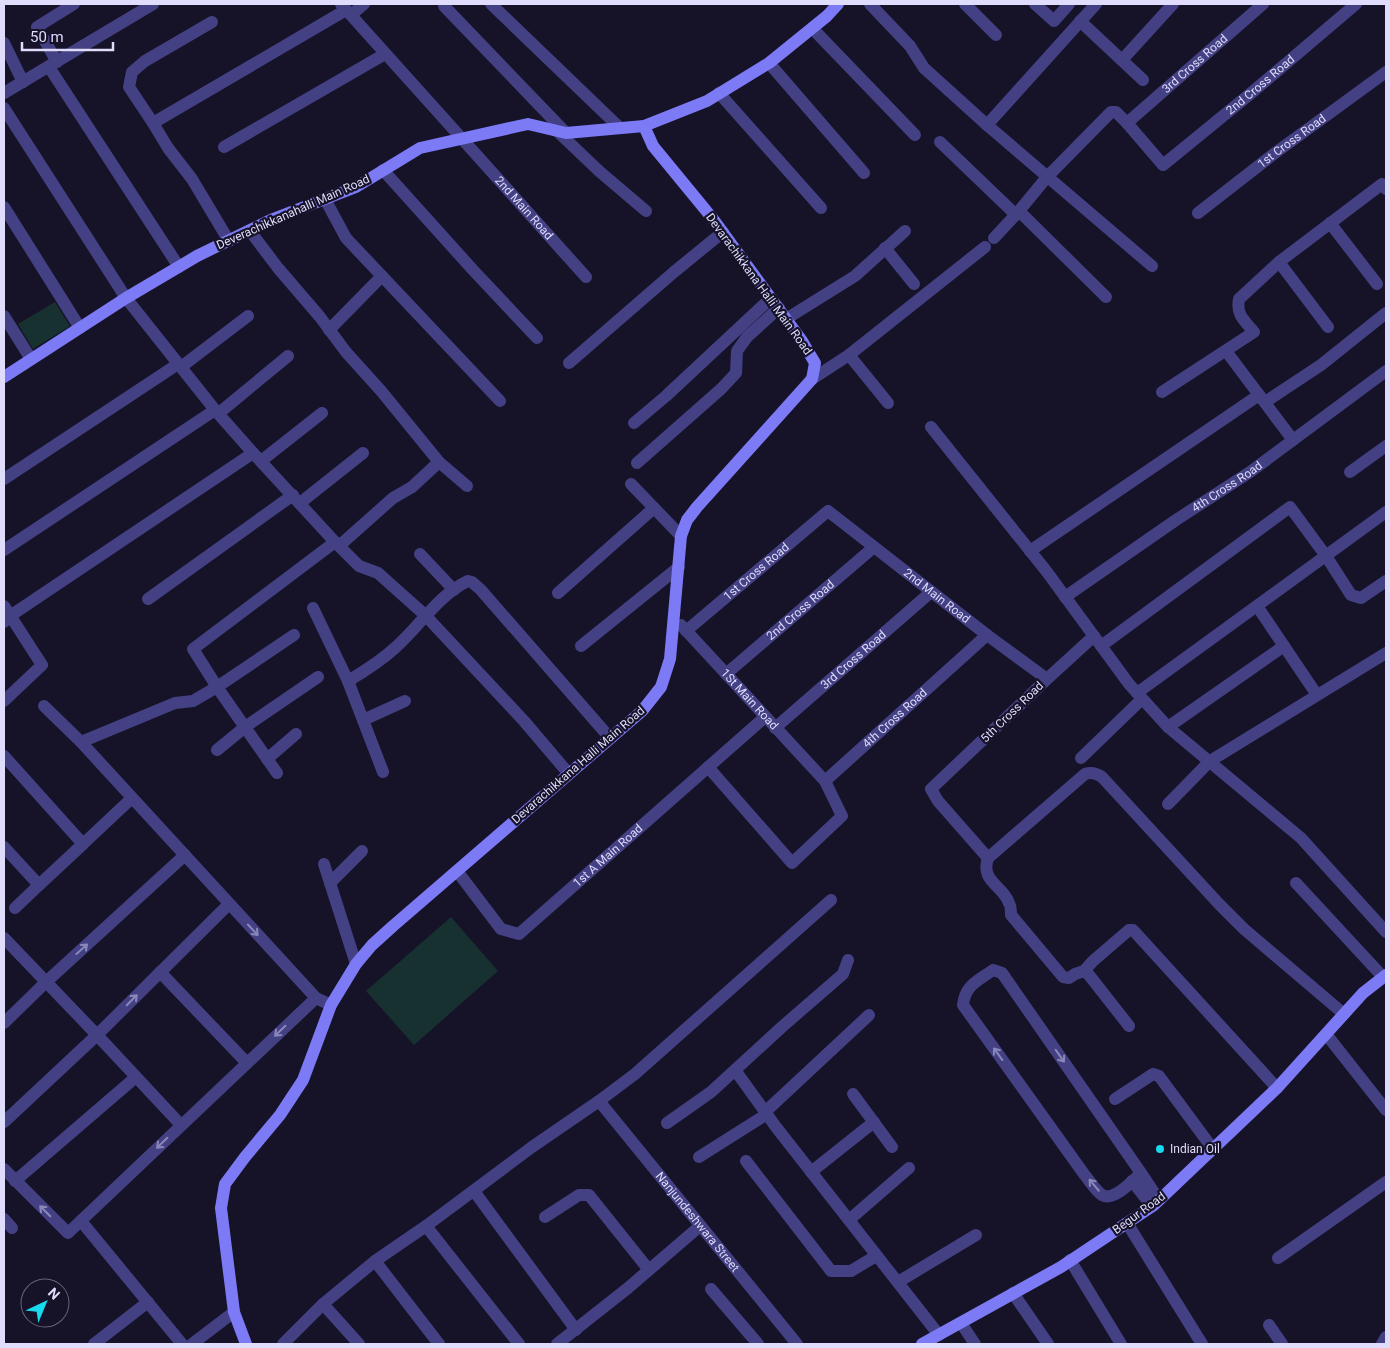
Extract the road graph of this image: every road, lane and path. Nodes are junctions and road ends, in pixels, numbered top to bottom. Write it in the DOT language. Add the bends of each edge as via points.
graph roads {
  1 [pos="74,4"];
  2 [pos="153,4"];
  3 [pos="364,4"];
  4 [pos="492,4"];
  5 [pos="838,4"];
  6 [pos="870,4"];
  7 [pos="965,4"];
  8 [pos="1035,4"];
  9 [pos="1069,4"];
  10 [pos="1096,4"];
  11 [pos="1173,4"];
  12 [pos="1263,4"];
  13 [pos="1356,4"];
  14 [pos="444,6"];
  15 [pos="346,10"];
  16 [pos="1080,21"];
  17 [pos="212,22"];
  18 [pos="812,28"];
  19 [pos="996,35"];
  20 [pos="4,44"];
  21 [pos="385,54"];
  22 [pos="1122,60"];
  23 [pos="769,63"];
  24 [pos="53,64"];
  25 [pos="1386,72"];
  26 [pos="1143,80"];
  27 [pos="23,82"];
  28 [pos="4,93"];
  29 [pos="719,93"];
  30 [pos="4,108"];
  31 [pos="153,123"];
  32 [pos="1127,123"];
  33 [pos="987,125"];
  34 [pos="644,126"];
  35 [pos="620,128"];
  36 [pos="561,132"];
  37 [pos="915,135"];
  38 [pos="461,139"];
  39 [pos="940,142"];
  40 [pos="224,148"];
  41 [pos="384,170"];
  42 [pos="864,173"];
  43 [pos="1047,177"];
  44 [pos="1385,184"];
  45 [pos="325,199"];
  46 [pos="4,207"];
  47 [pos="821,208"];
  48 [pos="646,211"];
  49 [pos="1017,213"];
  50 [pos="1198,213"];
  51 [pos="1330,223"];
  52 [pos="250,231"];
  53 [pos="905,231"];
  54 [pos="723,232"];
  55 [pos="994,238"];
  56 [pos="229,241"];
  57 [pos="985,247"];
  58 [pos="885,248"];
  59 [pos="1279,262"];
  60 [pos="1152,266"];
  61 [pos="179,267"];
  62 [pos="382,276"];
  63 [pos="586,277"];
  64 [pos="914,284"];
  65 [pos="1377,284"];
  66 [pos="126,298"];
  67 [pos="771,298"];
  68 [pos="1106,298"];
  69 [pos="779,308"];
  70 [pos="1386,313"];
  71 [pos="248,316"];
  72 [pos="786,319"];
  73 [pos="5,320"];
  74 [pos="1328,327"];
  75 [pos="80,328"];
  76 [pos="330,330"];
  77 [pos="537,338"];
  78 [pos="1226,351"];
  79 [pos="849,355"];
  80 [pos="288,356"];
  81 [pos="31,359"];
  82 [pos="569,363"];
  83 [pos="180,365"];
  84 [pos="1386,371"];
  85 [pos="4,377"];
  86 [pos="812,379"];
  87 [pos="1162,392"];
  88 [pos="1262,398"];
  89 [pos="500,401"];
  90 [pos="888,403"];
  91 [pos="217,411"];
  92 [pos="322,414"];
  93 [pos="634,423"];
  94 [pos="931,427"];
  95 [pos="1293,440"];
  96 [pos="1386,446"];
  97 [pos="363,453"];
  98 [pos="257,457"];
  99 [pos="439,462"];
  100 [pos="638,463"];
  101 [pos="1350,472"];
  102 [pos="4,479"];
  103 [pos="631,484"];
  104 [pos="467,486"];
  105 [pos="297,499"];
  106 [pos="654,508"];
  107 [pos="828,511"];
  108 [pos="1386,512"];
  109 [pos="681,536"];
  110 [pos="337,544"];
  111 [pos="874,547"];
  112 [pos="4,550"];
  113 [pos="1030,551"];
  114 [pos="420,554"];
  115 [pos="1326,556"];
  116 [pos="678,567"];
  117 [pos="1386,581"];
  118 [pos="454,590"];
  119 [pos="931,592"];
  120 [pos="558,593"];
  121 [pos="1065,597"];
  122 [pos="148,599"];
  123 [pos="1257,606"];
  124 [pos="313,608"];
  125 [pos="6,615"];
  126 [pos="425,615"];
  127 [pos="674,617"];
  128 [pos="686,631"];
  129 [pos="294,635"];
  130 [pos="987,635"];
  131 [pos="1098,641"];
  132 [pos="581,646"];
  133 [pos="1284,646"];
  134 [pos="1386,653"];
  135 [pos="726,674"];
  136 [pos="318,677"];
  137 [pos="1046,679"];
  138 [pos="348,681"];
  139 [pos="218,687"];
  140 [pos="1317,695"];
  141 [pos="1140,696"];
  142 [pos="405,701"];
  143 [pos="4,702"];
  144 [pos="44,706"];
  145 [pos="765,717"];
  146 [pos="363,720"];
  147 [pos="245,727"];
  148 [pos="1168,727"];
  149 [pos="775,728"];
  150 [pos="296,734"];
  151 [pos="610,738"];
  152 [pos="81,742"];
  153 [pos="217,750"];
  154 [pos="4,756"];
  155 [pos="1081,758"];
  156 [pos="268,759"];
  157 [pos="1210,761"];
  158 [pos="708,767"];
  159 [pos="383,772"];
  160 [pos="277,773"];
  161 [pos="569,774"];
  162 [pos="825,781"];
  163 [pos="132,798"];
  164 [pos="1168,804"];
  165 [pos="83,844"];
  166 [pos="4,847"];
  167 [pos="362,851"];
  168 [pos="185,855"];
  169 [pos="988,858"];
  170 [pos="324,864"];
  171 [pos="457,871"];
  172 [pos="330,883"];
  173 [pos="1296,883"];
  174 [pos="39,885"];
  175 [pos="831,900"];
  176 [pos="229,904"];
  177 [pos="15,908"];
  178 [pos="1386,932"];
  179 [pos="4,938"];
  180 [pos="848,960"];
  181 [pos="356,964"];
  182 [pos="1084,971"];
  183 [pos="160,972"];
  184 [pos="1385,976"];
  185 [pos="46,982"];
  186 [pos="316,998"];
  187 [pos="331,1005"];
  188 [pos="1344,1014"];
  189 [pos="869,1015"];
  190 [pos="4,1023"];
  191 [pos="1129,1026"];
  192 [pos="1326,1034"];
  193 [pos="97,1035"];
  194 [pos="247,1063"];
  195 [pos="735,1070"];
  196 [pos="136,1077"];
  197 [pos="1277,1088"];
  198 [pos="853,1094"];
  199 [pos="1115,1099"];
  200 [pos="599,1101"];
  201 [pos="1386,1110"];
  202 [pos="766,1113"];
  203 [pos="4,1122"];
  204 [pos="874,1122"];
  205 [pos="667,1124"];
  206 [pos="181,1125"];
  207 [pos="892,1147"];
  208 [pos="1212,1149"];
  209 [pos="699,1158"];
  210 [pos="746,1161"];
  211 [pos="909,1168"];
  212 [pos="4,1169"];
  213 [pos="811,1172"];
  214 [pos="1137,1177"];
  215 [pos="15,1181"];
  216 [pos="1386,1182"];
  217 [pos="474,1191"];
  218 [pos="1155,1203"];
  219 [pos="545,1217"];
  220 [pos="849,1220"];
  221 [pos="81,1221"];
  222 [pos="1127,1223"];
  223 [pos="426,1226"];
  224 [pos="700,1226"];
  225 [pos="976,1235"];
  226 [pos="876,1256"];
  227 [pos="1278,1258"];
  228 [pos="1070,1260"];
  229 [pos="375,1261"];
  230 [pos="649,1270"];
  231 [pos="898,1282"];
  232 [pos="711,1289"];
  233 [pos="1013,1294"];
  234 [pos="148,1302"];
  235 [pos="324,1304"];
  236 [pos="234,1312"];
  237 [pos="961,1322"];
  238 [pos="1270,1325"];
  239 [pos="576,1330"];
  240 [pos="939,1335"];
  241 [pos="1386,1337"];
  242 [pos="290,1342"];
  243 [pos="94,1344"];
  244 [pos="182,1344"];
  245 [pos="192,1344"];
  246 [pos="246,1344"];
  247 [pos="359,1344"];
  248 [pos="440,1344"];
  249 [pos="520,1344"];
  250 [pos="556,1344"];
  251 [pos="758,1344"];
  252 [pos="797,1344"];
  253 [pos="922,1344"];
  254 [pos="976,1344"];
  255 [pos="1048,1344"];
  256 [pos="1121,1344"];
  257 [pos="1202,1344"];
  258 [pos="1282,1344"];
  259 [pos="1382,1344"];
  1 -- 24 [label="street" via="37,27"];
  2 -- 24 [label="street"];
  3 -- 15 [label="street"];
  4 -- 35 [label="street"];
  5 -- 18 [label="street, Deverachikkanahalli Main Road"];
  6 -- 33 [label="street" via="910,46 924,68"];
  7 -- 19 [label="street"];
  8 -- 9 [label="street" via="1054,21"];
  10 -- 16 [label="street"];
  11 -- 22 [label="street"];
  12 -- 32 [label="street, 3rd Cross Road"];
  13 -- 32 [label="street, 2nd Cross Road" via="1163,165"];
  14 -- 36 [label="street"];
  15 -- 21 [label="street, 2nd Main Road"];
  15 -- 31 [label="street"];
  16 -- 22 [label="street"];
  16 -- 33 [label="street"];
  17 -- 31 [label="street" via="144,61 132,72 129,87"];
  18 -- 23 [label="street, Deverachikkanahalli Main Road"];
  18 -- 37 [label="street"];
  20 -- 27 [label="street"];
  21 -- 38 [label="street, 2nd Main Road"];
  21 -- 40 [label="street"];
  22 -- 26 [label="street"];
  23 -- 29 [label="street, Deverachikkanahalli Main Road"];
  23 -- 42 [label="street"];
  24 -- 27 [label="street"];
  24 -- 61 [label="street"];
  25 -- 50 [label="street, 1st Cross Road"];
  27 -- 28 [label="street"];
  29 -- 34 [label="street, Deverachikkanahalli Main Road"];
  29 -- 47 [label="street"];
  30 -- 66 [label="street"];
  31 -- 56 [label="street" via="192,178"];
  32 -- 43 [label="street" via="1116,112 1111,112"];
  33 -- 43 [label="street"];
  34 -- 35 [label="street, Deverachikkanahalli Main Road"];
  34 -- 54 [label="street, Devarachikkana Halli Main Road" via="653,146"];
  35 -- 36 [label="street, Deverachikkanahalli Main Road"];
  36 -- 38 [label="street, Deverachikkanahalli Main Road" via="528,124"];
  36 -- 48 [label="street" via="599,172"];
  38 -- 41 [label="street, Deverachikkanahalli Main Road" via="420,148"];
  38 -- 63 [label="street, 2nd Main Road"];
  39 -- 49 [label="street"];
  41 -- 45 [label="street, Deverachikkanahalli Main Road" via="356,187"];
  41 -- 77 [label="street"];
  43 -- 49 [label="street"];
  43 -- 60 [label="street"];
  44 -- 51 [label="street"];
  45 -- 52 [label="street, Deverachikkanahalli Main Road"];
  45 -- 62 [label="street" via="346,238"];
  46 -- 75 [label="street"];
  49 -- 55 [label="street"];
  49 -- 68 [label="street"];
  51 -- 59 [label="street"];
  51 -- 65 [label="street"];
  52 -- 56 [label="street, Deverachikkanahalli Main Road"];
  52 -- 76 [label="street"];
  53 -- 58 [label="street"];
  54 -- 67 [label="street, Devarachikkana Halli Main Road"];
  54 -- 82 [label="street"];
  56 -- 61 [label="street, Deverachikkanahalli Main Road"];
  57 -- 79 [label="street"];
  58 -- 64 [label="street"];
  58 -- 72 [label="street" via="855,276"];
  59 -- 74 [label="street"];
  59 -- 78 [label="street" via="1239,299 1240,314 1254,332"];
  61 -- 66 [label="street, Deverachikkanahalli Main Road"];
  62 -- 76 [label="street"];
  62 -- 89 [label="street"];
  66 -- 75 [label="street, Deverachikkanahalli Main Road"];
  66 -- 83 [label="street"];
  67 -- 69 [label="street, Devarachikkana Halli Main Road"];
  67 -- 93 [label="street"];
  69 -- 72 [label="street, Devarachikkana Halli Main Road"];
  69 -- 100 [label="street" via="747,337 737,351 736,373"];
  70 -- 88 [label="street" via="1321,365"];
  71 -- 83 [label="street"];
  72 -- 86 [label="street, Devarachikkana Halli Main Road" via="815,363"];
  73 -- 81 [label="street"];
  75 -- 81 [label="street, Deverachikkanahalli Main Road"];
  76 -- 99 [label="street"];
  78 -- 87 [label="street"];
  78 -- 88 [label="street"];
  79 -- 86 [label="street"];
  79 -- 90 [label="street"];
  80 -- 91 [label="street"];
  81 -- 85 [label="street, Deverachikkanahalli Main Road"];
  83 -- 91 [label="street"];
  83 -- 102 [label="street"];
  84 -- 95 [label="street, 4th Cross Road"];
  86 -- 109 [label="street, Devarachikkana Halli Main Road" via="697,507"];
  88 -- 95 [label="street"];
  88 -- 113 [label="street"];
  91 -- 98 [label="street"];
  91 -- 112 [label="street"];
  92 -- 98 [label="street"];
  94 -- 113 [label="street"];
  95 -- 121 [label="street, 4th Cross Road"];
  96 -- 101 [label="street"];
  97 -- 105 [label="street"];
  98 -- 105 [label="street"];
  98 -- 125 [label="street"];
  99 -- 104 [label="street"];
  99 -- 110 [label="street" via="412,487 393,498"];
  103 -- 106 [label="street"];
  105 -- 110 [label="street"];
  105 -- 122 [label="street"];
  106 -- 109 [label="street"];
  106 -- 120 [label="street"];
  107 -- 111 [label="street, 2nd Main Road"];
  107 -- 128 [label="street, 1st Cross Road"];
  108 -- 115 [label="street"];
  109 -- 116 [label="street, Devarachikkana Halli Main Road"];
  110 -- 126 [label="street" via="359,566 378,573"];
  110 -- 139 [label="street" via="193,650"];
  111 -- 119 [label="street, 2nd Main Road"];
  111 -- 135 [label="street, 2nd Cross Road"];
  113 -- 121 [label="street"];
  114 -- 118 [label="street"];
  115 -- 117 [label="street" via="1351,595 1361,598"];
  115 -- 123 [label="street"];
  115 -- 131 [label="street, 5th Cross Road" via="1290,507"];
  116 -- 127 [label="street, Devarachikkana Halli Main Road"];
  116 -- 132 [label="street"];
  118 -- 126 [label="street"];
  118 -- 151 [label="street" via="459,585 472,582"];
  119 -- 130 [label="street, 2nd Main Road"];
  119 -- 149 [label="street, 3rd Cross Road"];
  121 -- 131 [label="street"];
  123 -- 133 [label="street"];
  123 -- 141 [label="street"];
  124 -- 138 [label="street"];
  125 -- 143 [label="street" via="42,665"];
  126 -- 138 [label="street" via="397,646"];
  126 -- 161 [label="street"];
  127 -- 128 [label="street, 1St Main Road"];
  127 -- 151 [label="street, Devarachikkana Halli Main Road" via="670,659 661,686 642,711"];
  128 -- 135 [label="street, 1St Main Road"];
  129 -- 139 [label="street"];
  130 -- 137 [label="street, 2nd Main Road"];
  130 -- 162 [label="street, 4th Cross Road"];
  131 -- 137 [label="street, 5th Cross Road"];
  131 -- 141 [label="street"];
  133 -- 140 [label="street"];
  133 -- 148 [label="street"];
  134 -- 140 [label="street"];
  135 -- 145 [label="street, 1St Main Road"];
  136 -- 147 [label="street"];
  137 -- 169 [label="street, 5th Cross Road" via="930,789"];
  138 -- 146 [label="street"];
  139 -- 147 [label="street"];
  139 -- 152 [label="street" via="193,701 175,703"];
  140 -- 157 [label="street"];
  141 -- 148 [label="street"];
  141 -- 155 [label="street"];
  142 -- 146 [label="street"];
  144 -- 152 [label="street"];
  145 -- 149 [label="street, 1St Main Road"];
  145 -- 158 [label="street, 1st A Main Road"];
  146 -- 159 [label="street"];
  147 -- 153 [label="street"];
  147 -- 156 [label="street"];
  148 -- 157 [label="street"];
  149 -- 162 [label="street, 1St Main Road"];
  150 -- 156 [label="street"];
  151 -- 161 [label="street, Devarachikkana Halli Main Road"];
  152 -- 163 [label="street"];
  154 -- 165 [label="street"];
  156 -- 160 [label="street"];
  157 -- 164 [label="street"];
  157 -- 178 [label="street" via="1301,838"];
  158 -- 162 [label="street, 1St Main Road" via="792,863 842,816"];
  158 -- 171 [label="street, 1st A Main Road" via="519,934 501,929"];
  161 -- 171 [label="street, Devarachikkana Halli Main Road"];
  163 -- 165 [label="street"];
  163 -- 168 [label="street"];
  165 -- 174 [label="street"];
  166 -- 174 [label="street"];
  167 -- 172 [label="street"];
  168 -- 176 [label="street"];
  185 -- 168 [label="street, one-way"];
  169 -- 182 [label="street" via="986,873 1009,901 1011,914 1063,977 1069,978"];
  169 -- 188 [label="street" via="1085,774 1098,774 1208,893"];
  170 -- 172 [label="street"];
  171 -- 181 [label="street, Devarachikkana Halli Main Road" via="372,945"];
  172 -- 181 [label="street"];
  173 -- 184 [label="street"];
  174 -- 177 [label="street"];
  175 -- 200 [label="street" via="635,1074"];
  176 -- 183 [label="street"];
  176 -- 186 [label="street, one-way"];
  179 -- 185 [label="street"];
  180 -- 195 [label="street" via="843,974"];
  181 -- 187 [label="street, Devarachikkana Halli Main Road"];
  182 -- 191 [label="street"];
  182 -- 197 [label="street" via="1092,960 1128,930 1133,930"];
  193 -- 183 [label="street, one-way"];
  183 -- 194 [label="street"];
  184 -- 188 [label="street, Begur Road"];
  185 -- 190 [label="street"];
  185 -- 193 [label="street"];
  186 -- 187 [label="street"];
  186 -- 194 [label="street, one-way"];
  187 -- 236 [label="street, Devarachikkana Halli Main Road" via="303,1080 280,1115 225,1184 221,1208"];
  188 -- 192 [label="street, Begur Road"];
  189 -- 202 [label="street"];
  192 -- 197 [label="street, Begur Road"];
  192 -- 201 [label="street"];
  193 -- 196 [label="street"];
  193 -- 203 [label="street"];
  194 -- 206 [label="street"];
  195 -- 202 [label="street"];
  195 -- 205 [label="street"];
  196 -- 206 [label="street"];
  196 -- 215 [label="street"];
  197 -- 208 [label="street, Begur Road"];
  198 -- 204 [label="street"];
  199 -- 208 [label="street" via="1153,1074 1159,1076"];
  200 -- 217 [label="street"];
  200 -- 224 [label="street, Nanjundeshwara Street"];
  202 -- 209 [label="street"];
  202 -- 213 [label="street"];
  204 -- 207 [label="street"];
  204 -- 213 [label="street"];
  206 -- 221 [label="street, one-way"];
  208 -- 218 [label="street, Begur Road"];
  210 -- 226 [label="street" via="831,1270 851,1270"];
  211 -- 220 [label="street"];
  212 -- 215 [label="street"];
  213 -- 220 [label="street"];
  214 -- 214 [label="street, one-way" via="1116,1195 1102,1194 963,1005 968,988 993,970 1002,973"];
  214 -- 218 [label="street"];
  221 -- 215 [label="street, one-way" via="68,1233"];
  216 -- 227 [label="street"];
  217 -- 223 [label="street"];
  217 -- 239 [label="street"];
  218 -- 222 [label="street, Begur Road"];
  219 -- 230 [label="street" via="579,1195 589,1195"];
  220 -- 226 [label="street"];
  221 -- 234 [label="street"];
  222 -- 228 [label="street, Begur Road"];
  222 -- 257 [label="street"];
  223 -- 229 [label="street"];
  223 -- 249 [label="street"];
  224 -- 230 [label="street"];
  224 -- 252 [label="street, Nanjundeshwara Street"];
  225 -- 231 [label="street"];
  226 -- 231 [label="street"];
  228 -- 233 [label="street, Begur Road"];
  228 -- 256 [label="street"];
  229 -- 235 [label="street"];
  229 -- 248 [label="street"];
  230 -- 239 [label="street"];
  231 -- 240 [label="street"];
  232 -- 251 [label="street"];
  233 -- 237 [label="street, Begur Road"];
  233 -- 255 [label="street"];
  234 -- 243 [label="street"];
  234 -- 244 [label="street"];
  235 -- 242 [label="street"];
  235 -- 247 [label="street"];
  236 -- 245 [label="street"];
  236 -- 246 [label="street, Devarachikkana Halli Main Road"];
  237 -- 240 [label="street, Begur Road"];
  237 -- 254 [label="street"];
  238 -- 258 [label="street"];
  239 -- 250 [label="street"];
  240 -- 253 [label="street, Begur Road"];
  241 -- 259 [label="street"];
}
